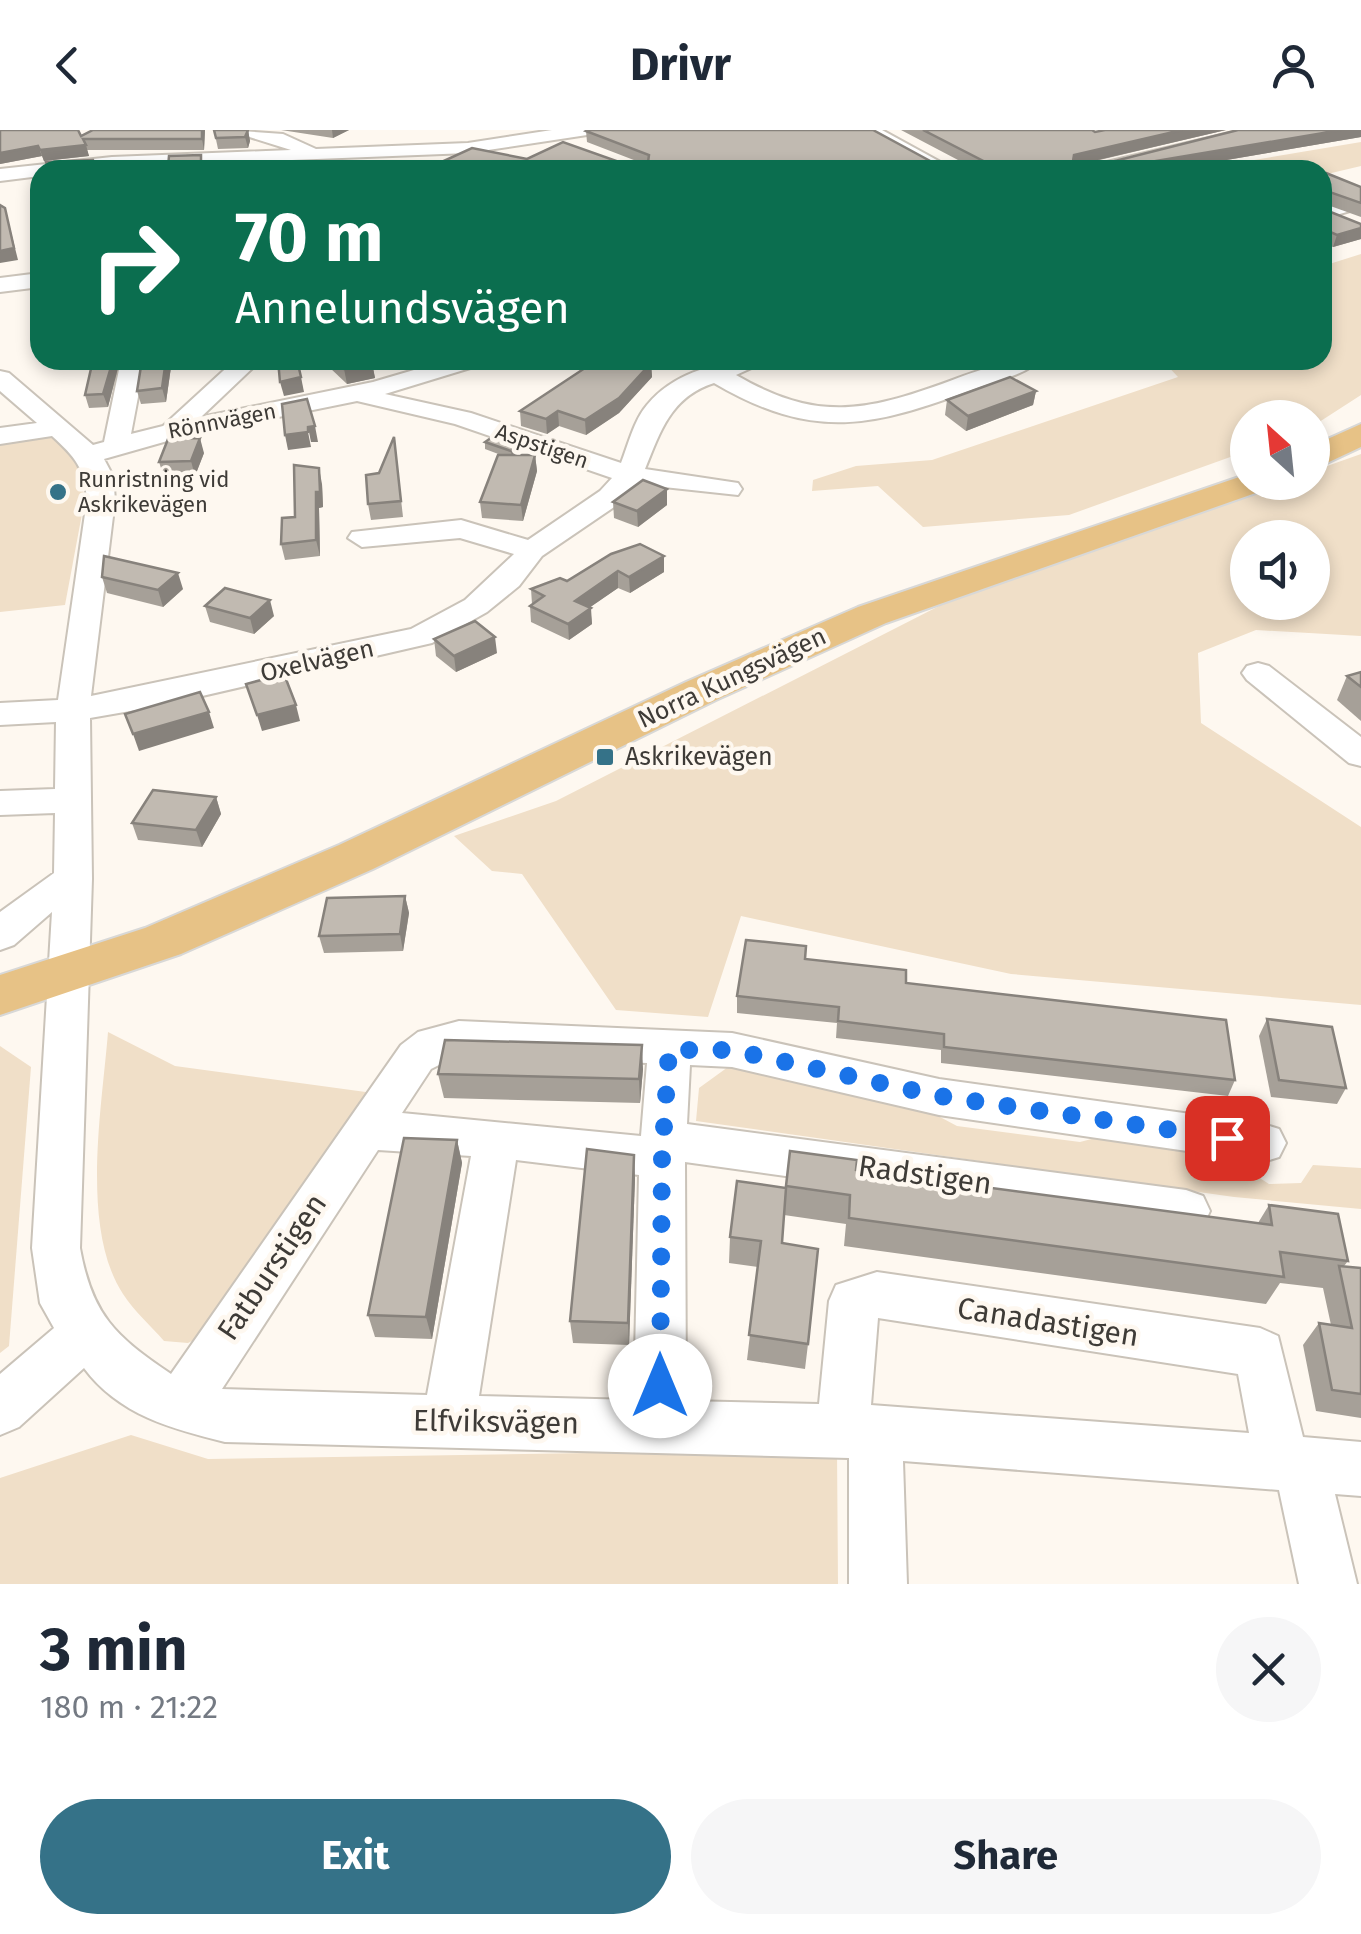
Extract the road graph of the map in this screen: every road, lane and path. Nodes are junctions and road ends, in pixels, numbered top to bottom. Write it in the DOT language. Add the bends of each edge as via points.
graph roads {
  1 [pos="236,130"];
  2 [pos="587,130"];
  3 [pos="870,130"];
  4 [pos="1267,130"];
  5 [pos="543,134"];
  6 [pos="578,151"];
  7 [pos="317,156"];
  8 [pos="200,160"];
  9 [pos="322,160"];
  10 [pos="927,160"];
  11 [pos="1128,160"];
  12 [pos="30,173"];
  13 [pos="0,176"];
  14 [pos="1358,205"];
  15 [pos="1332,210"];
  16 [pos="1332,216"];
  17 [pos="1361,228"];
  18 [pos="30,281"];
  19 [pos="0,285"];
  20 [pos="130,370"];
  21 [pos="237,370"];
  22 [pos="441,370"];
  23 [pos="724,370"];
  24 [pos="1000,370"];
  25 [pos="714,373"];
  26 [pos="0,378"];
  27 [pos="358,397"];
  28 [pos="57,428"];
  29 [pos="173,429"];
  30 [pos="1361,434"];
  31 [pos="0,436"];
  32 [pos="103,450"];
  33 [pos="1330,450"];
  34 [pos="629,475"];
  35 [pos="728,489"];
  36 [pos="1230,491"];
  37 [pos="362,538"];
  38 [pos="532,550"];
  39 [pos="1258,673"];
  40 [pos="73,710"];
  41 [pos="0,714"];
  42 [pos="1361,755"];
  43 [pos="75,800"];
  44 [pos="0,804"];
  45 [pos="73,879"];
  46 [pos="0,935"];
  47 [pos="69,973"];
  48 [pos="0,995"];
  49 [pos="669,1050"];
  50 [pos="367,1130"];
  51 [pos="497,1138"];
  52 [pos="1263,1144"];
  53 [pos="663,1149"];
  54 [pos="1186,1211"];
  55 [pos="86,1333"];
  56 [pos="179,1406"];
  57 [pos="0,1409"];
  58 [pos="448,1422"];
  59 [pos="660,1424"];
  60 [pos="860,1431"];
  61 [pos="1291,1464"];
  62 [pos="1361,1469"];
  63 [pos="878,1584"];
  64 [pos="1328,1584"];
  1 -- 7 [label="street" via="284,139"];
  2 -- 5 [label="street"];
  3 -- 10 [label="street"];
  4 -- 11 [label="street"];
  5 -- 6 [label="street"];
  5 -- 7 [label="street" via="468,148"];
  7 -- 8 [label="street"];
  7 -- 9 [label="street"];
  12 -- 13 [label="street"];
  14 -- 15 [label="street"];
  16 -- 17 [label="street"];
  18 -- 19 [label="street"];
  20 -- 32 [label="street"];
  21 -- 29 [label="street"];
  22 -- 27 [label="street, Rönnvägen"];
  23 -- 25 [label="street, Oxelvägen"];
  24 -- 25 [label="street" via="922,398 838,414 781,408"];
  25 -- 34 [label="street, Oxelvägen" via="689,382 656,410"];
  26 -- 28 [label="street"];
  27 -- 29 [label="street, Rönnvägen"];
  27 -- 34 [label="street, Aspstigen" via="462,418"];
  28 -- 31 [label="street"];
  28 -- 32 [label="street"];
  29 -- 32 [label="street, Rönnvägen"];
  30 -- 33 [label="main road"];
  32 -- 40 [label="street"];
  34 -- 35 [label="street, Aspstigen"];
  34 -- 38 [label="street, Oxelvägen" via="610,497"];
  36 -- 47 [label="main road, Norra Kungsvägen" via="872,615 356,857"];
  37 -- 38 [label="street" via="462,530"];
  38 -- 40 [label="street, Oxelvägen" via="476,606 421,636"];
  39 -- 42 [label="street"];
  40 -- 41 [label="street, Oxelvägen"];
  40 -- 43 [label="street"];
  43 -- 44 [label="street"];
  43 -- 45 [label="street"];
  45 -- 46 [label="street"];
  45 -- 47 [label="street"];
  47 -- 48 [label="main road, Norra Kungsvägen"];
  47 -- 55 [label="street, Elfviksvägen" via="56,1248 65,1303"];
  49 -- 50 [label="street, Fatburstigen" via="459,1038 433,1044 416,1057"];
  49 -- 52 [label="street" via="732,1050 939,1096"];
  49 -- 53 [label="street"];
  50 -- 51 [label="street"];
  50 -- 56 [label="street, Fatburstigen"];
  51 -- 53 [label="street"];
  51 -- 58 [label="street"];
  53 -- 54 [label="street, Radstigen"];
  53 -- 59 [label="street"];
  55 -- 56 [label="street, Elfviksvägen" via="112,1364"];
  55 -- 57 [label="street"];
  56 -- 58 [label="street, Elfviksvägen" via="224,1416"];
  58 -- 59 [label="street, Elfviksvägen"];
  59 -- 60 [label="street, Elfviksvägen"];
  60 -- 61 [label="street, Elfviksvägen"];
  60 -- 61 [label="street, Canadastigen" via="854,1302 877,1295 1260,1353"];
  60 -- 63 [label="street"];
  61 -- 62 [label="street, Elfviksvägen"];
  61 -- 64 [label="street"];
}
